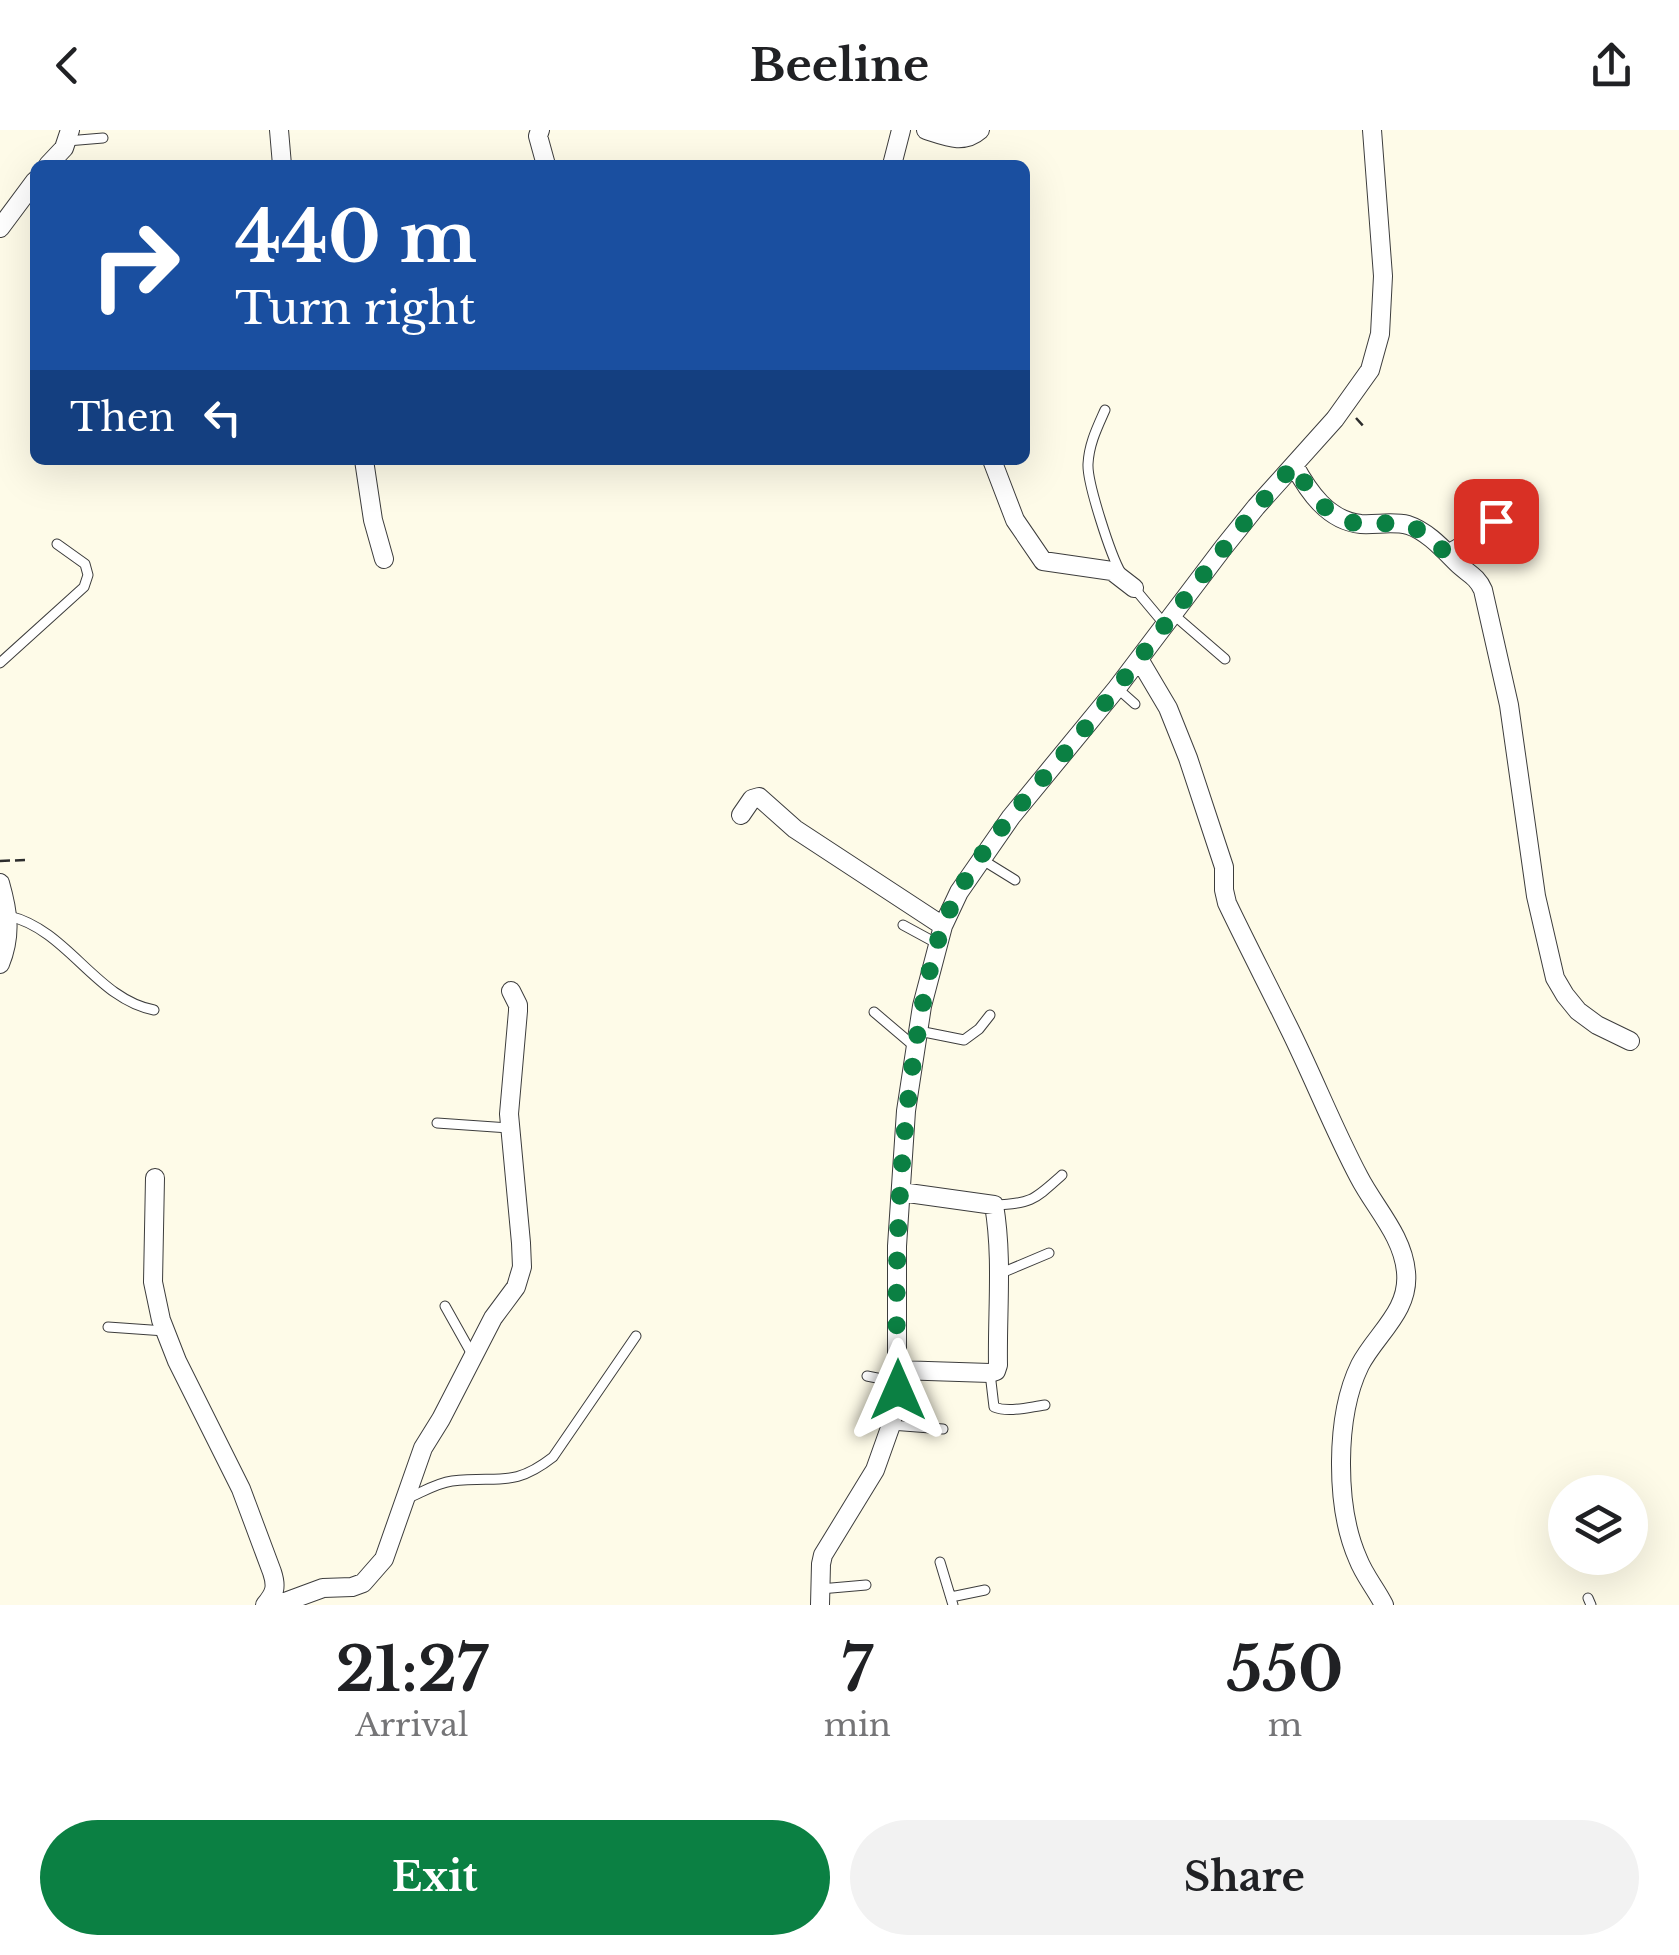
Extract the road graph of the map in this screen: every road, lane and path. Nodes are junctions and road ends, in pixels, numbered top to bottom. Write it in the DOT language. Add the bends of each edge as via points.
graph roads {
  1 [pos="279,130"];
  2 [pos="540,130"];
  3 [pos="900,130"];
  4 [pos="926,130"];
  5 [pos="980,130"];
  6 [pos="1372,130"];
  7 [pos="69,136"];
  8 [pos="103,138"];
  9 [pos="52,160"];
  10 [pos="282,160"];
  11 [pos="545,160"];
  12 [pos="892,160"];
  13 [pos="30,188"];
  14 [pos="0,228"];
  15 [pos="1105,410"];
  16 [pos="365,465"];
  17 [pos="994,465"];
  18 [pos="1294,465"];
  19 [pos="1496,521"];
  20 [pos="57,544"];
  21 [pos="1444,551"];
  22 [pos="384,559"];
  23 [pos="1134,588"];
  24 [pos="1170,620"];
  25 [pos="1224,659"];
  26 [pos="1139,660"];
  27 [pos="0,663"];
  28 [pos="1117,688"];
  29 [pos="1136,704"];
  30 [pos="740,814"];
  31 [pos="981,859"];
  32 [pos="26,860"];
  33 [pos="0,861"];
  34 [pos="1015,880"];
  35 [pos="0,882"];
  36 [pos="8,916"];
  37 [pos="903,925"];
  38 [pos="941,935"];
  39 [pos="0,964"];
  40 [pos="511,992"];
  41 [pos="154,1010"];
  42 [pos="874,1012"];
  43 [pos="990,1015"];
  44 [pos="917,1039"];
  45 [pos="1630,1041"];
  46 [pos="437,1122"];
  47 [pos="510,1128"];
  48 [pos="1062,1175"];
  49 [pos="155,1178"];
  50 [pos="900,1192"];
  51 [pos="994,1205"];
  52 [pos="1050,1254"];
  53 [pos="999,1274"];
  54 [pos="446,1306"];
  55 [pos="108,1327"];
  56 [pos="165,1331"];
  57 [pos="636,1336"];
  58 [pos="474,1356"];
  59 [pos="990,1372"];
  60 [pos="867,1376"];
  61 [pos="897,1376"];
  62 [pos="1045,1405"];
  63 [pos="891,1425"];
  64 [pos="944,1428"];
  65 [pos="404,1500"];
  66 [pos="940,1562"];
  67 [pos="866,1585"];
  68 [pos="985,1590"];
  69 [pos="820,1597"];
  70 [pos="952,1601"];
  71 [pos="264,1605"];
  72 [pos="277,1605"];
  73 [pos="1384,1605"];
  1 -- 10 [label="street"];
  2 -- 11 [label="street"];
  3 -- 12 [label="street"];
  4 -- 5 [label="street" via="963,139"];
  6 -- 18 [label="street" via="1383,276 1377,344 1362,384"];
  7 -- 8 [label="lane"];
  7 -- 9 [label="street"];
  13 -- 14 [label="street"];
  15 -- 23 [label="lane" via="1088,470 1109,546"];
  16 -- 22 [label="street"];
  17 -- 23 [label="street" via="1015,520 1043,560 1112,571"];
  18 -- 21 [label="street" via="1333,514 1350,522 1411,526"];
  18 -- 24 [label="street"];
  19 -- 21 [label="lane"];
  20 -- 27 [label="lane" via="85,564 84,587"];
  21 -- 45 [label="street" via="1484,590 1556,978 1578,1011"];
  23 -- 24 [label="lane"];
  24 -- 25 [label="lane"];
  24 -- 26 [label="street"];
  26 -- 28 [label="street"];
  26 -- 73 [label="street" via="1188,758 1224,868 1227,903 1402,1252 1407,1274 1400,1306 1361,1364 1341,1456 1343,1505 1357,1558"];
  28 -- 29 [label="lane"];
  28 -- 31 [label="street"];
  30 -- 38 [label="street" via="760,797"];
  31 -- 34 [label="lane"];
  31 -- 38 [label="street"];
  32 -- 33 [label="path"];
  35 -- 36 [label="street"];
  36 -- 39 [label="street"];
  36 -- 41 [label="lane" via="45,930 120,996"];
  37 -- 38 [label="lane"];
  38 -- 44 [label="street"];
  40 -- 47 [label="street" via="518,1011"];
  42 -- 44 [label="lane"];
  43 -- 44 [label="lane" via="964,1040"];
  44 -- 50 [label="street"];
  46 -- 47 [label="lane"];
  47 -- 58 [label="street" via="520,1278"];
  48 -- 51 [label="lane" via="1031,1201"];
  49 -- 56 [label="street" via="153,1282"];
  50 -- 51 [label="street"];
  50 -- 61 [label="street"];
  51 -- 53 [label="street"];
  52 -- 53 [label="lane"];
  53 -- 59 [label="street" via="998,1365"];
  54 -- 58 [label="lane"];
  55 -- 56 [label="lane"];
  56 -- 71 [label="street" via="241,1489 272,1572 276,1590"];
  57 -- 65 [label="lane" via="539,1468 507,1480 446,1482"];
  58 -- 65 [label="street" via="423,1448"];
  59 -- 61 [label="street"];
  59 -- 62 [label="lane" via="994,1407"];
  60 -- 61 [label="lane"];
  61 -- 63 [label="street"];
  63 -- 64 [label="lane"];
  63 -- 69 [label="street" via="875,1470 823,1554"];
  65 -- 72 [label="street" via="384,1559 363,1583 323,1588"];
  66 -- 70 [label="lane"];
  67 -- 69 [label="lane"];
  68 -- 70 [label="lane"];
}
